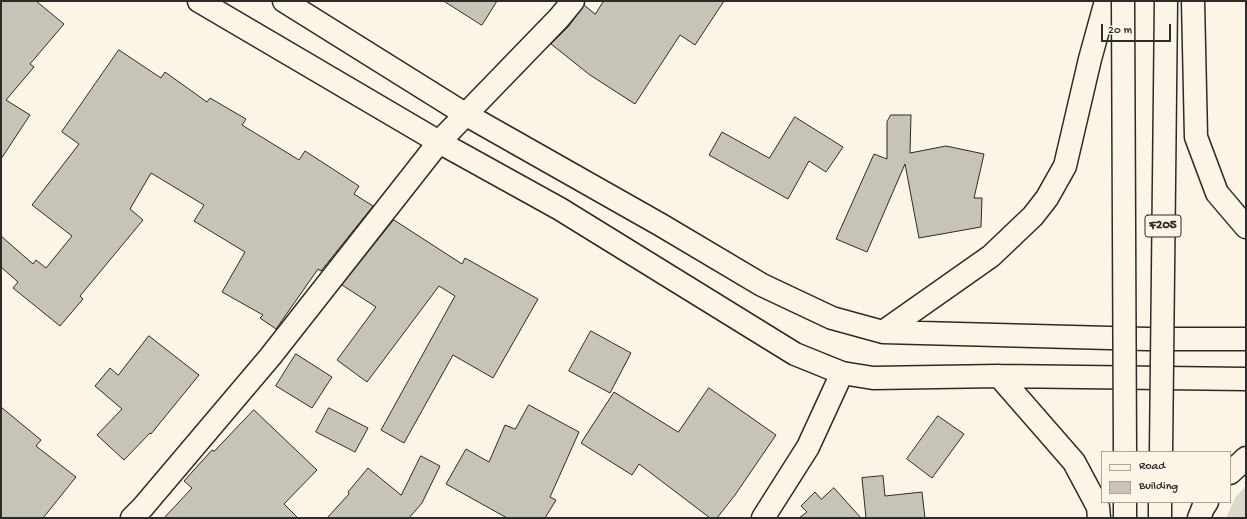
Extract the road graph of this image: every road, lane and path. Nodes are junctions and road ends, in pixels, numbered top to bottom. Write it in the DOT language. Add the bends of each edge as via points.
graph roads {
  1 [pos="199,1"];
  2 [pos="284,1"];
  3 [pos="573,1"];
  4 [pos="1106,1"];
  5 [pos="1122,1"];
  6 [pos="1166,1"];
  7 [pos="1193,1"];
  8 [pos="465,114"];
  9 [pos="439,142"];
  10 [pos="1246,227"];
  11 [pos="883,332"];
  12 [pos="1246,339"];
  13 [pos="842,373"];
  14 [pos="999,376"];
  15 [pos="1246,379"];
  16 [pos="1125,451"];
  17 [pos="1161,451"];
  18 [pos="1246,458"];
  19 [pos="1231,472"];
  20 [pos="1125,503"];
  21 [pos="1160,503"];
  22 [pos="1206,503"];
  23 [pos="132,518"];
  24 [pos="763,518"];
  25 [pos="1099,518"];
  26 [pos="1125,518"];
  27 [pos="1160,518"];
  28 [pos="1199,518"];
  1 -- 9 [label="main road"];
  2 -- 8 [label="main road"];
  3 -- 8 [label="main road"];
  4 -- 11 [label="main road" via="1065,166 1047,198 1033,216 991,256"];
  5 -- 16 [label="main road, bridge"];
  6 -- 17 [label="main road, F205, bridge"];
  7 -- 10 [label="main road" via="1196,137 1218,194"];
  8 -- 9 [label="main road"];
  8 -- 11 [label="main road" via="762,285 832,318"];
  9 -- 13 [label="main road" via="560,209 795,354"];
  9 -- 23 [label="main road" via="270,357"];
  11 -- 12 [label="main road"];
  13 -- 14 [label="main road" via="873,378"];
  13 -- 24 [label="main road" via="808,447"];
  14 -- 15 [label="main road"];
  14 -- 25 [label="main road" via="1074,462 1098,507"];
  18 -- 19 [label="main road"];
  20 -- 26 [label="main road"];
  21 -- 27 [label="main road"];
  22 -- 28 [label="main road"];
}
